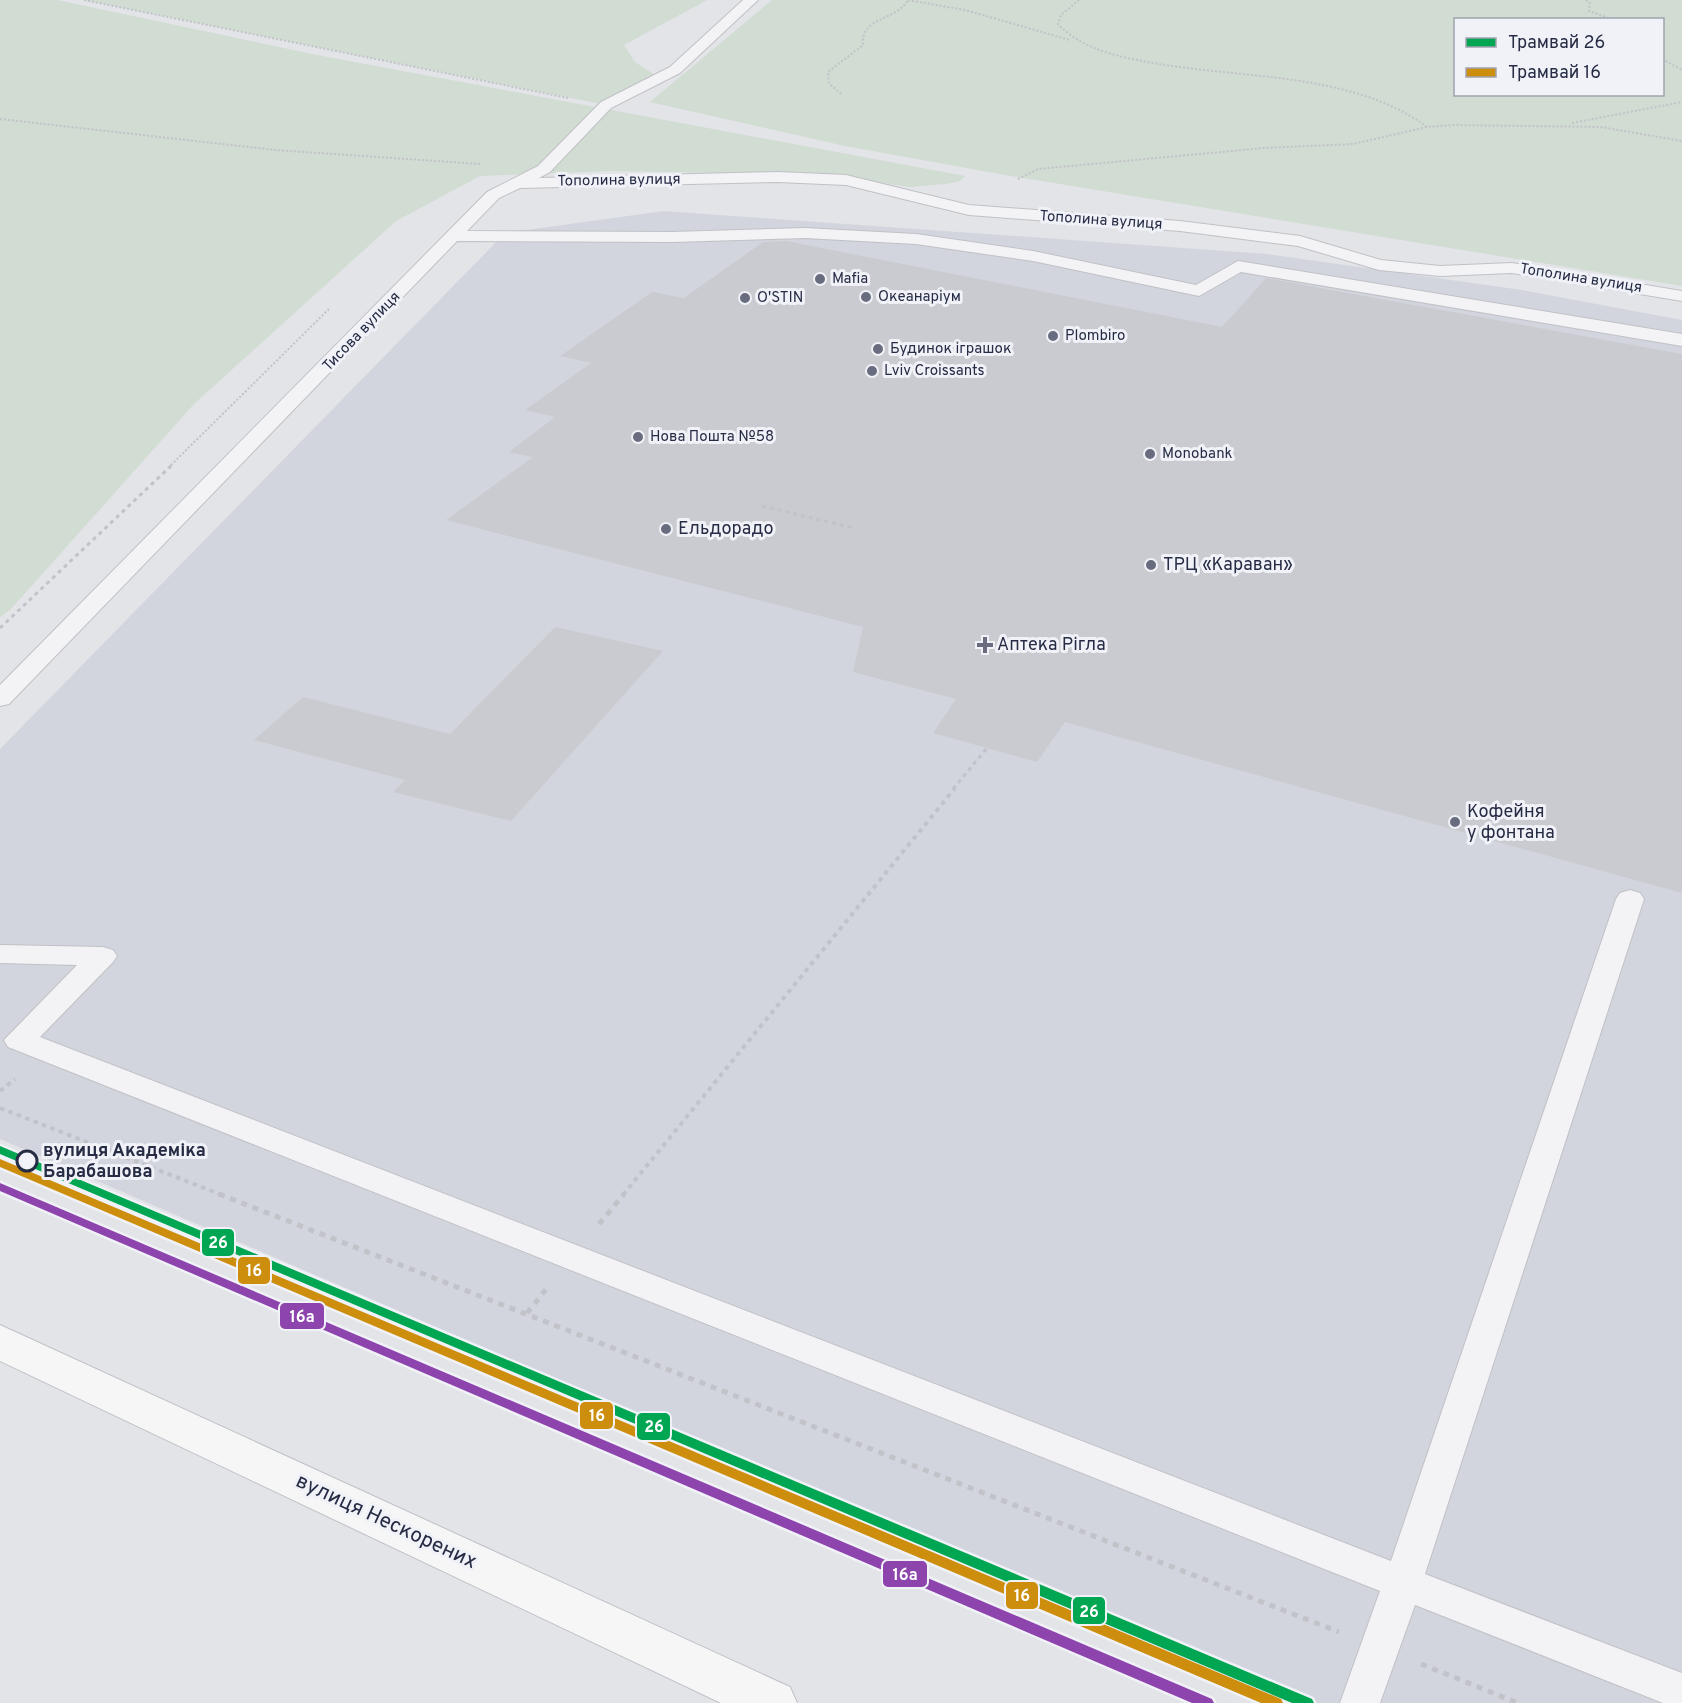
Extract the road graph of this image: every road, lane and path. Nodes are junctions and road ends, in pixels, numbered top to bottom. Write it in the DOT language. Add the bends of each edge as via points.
graph roads {
  1 [pos="84,0"];
  2 [pos="751,0"];
  3 [pos="908,0"];
  4 [pos="1079,0"];
  5 [pos="1586,0"];
  6 [pos="1608,18"];
  7 [pos="1071,40"];
  8 [pos="1664,60"];
  9 [pos="1682,69"];
  10 [pos="841,94"];
  11 [pos="1682,102"];
  12 [pos="606,105"];
  13 [pos="0,119"];
  14 [pos="1566,124"];
  15 [pos="1427,127"];
  16 [pos="1682,141"];
  17 [pos="544,169"];
  18 [pos="1010,180"];
  19 [pos="516,183"];
  20 [pos="456,236"];
  21 [pos="1682,296"];
  22 [pos="1682,340"];
  23 [pos="762,506"];
  24 [pos="855,528"];
  25 [pos="0,699"];
  26 [pos="987,748"];
  27 [pos="1630,900"];
  28 [pos="0,954"];
  29 [pos="0,1108"];
  30 [pos="572,1257"];
  31 [pos="527,1313"];
  32 [pos="0,1342"];
  33 [pos="1403,1582"];
  34 [pos="1380,1648"];
  35 [pos="1682,1692"];
  36 [pos="772,1703"];
  37 [pos="1359,1703"];
  38 [pos="1518,1703"];
  1 -- 12 [label="path"];
  2 -- 12 [label="lane, Тисова вулиця" via="675,70"];
  3 -- 7 [label="path" via="965,10"];
  3 -- 10 [label="path" via="899,11 868,26 862,35 863,45 855,55 828,72 829,83"];
  4 -- 7 [label="path" via="1058,21 1061,31"];
  5 -- 6 [label="path" via="1590,3 1589,11"];
  7 -- 15 [label="path" via="1133,60 1349,91 1395,107"];
  8 -- 9 [label="path"];
  11 -- 14 [label="path"];
  12 -- 17 [label="lane, Тисова вулиця"];
  13 -- 17 [label="path" via="275,150"];
  14 -- 15 [label="path"];
  14 -- 16 [label="path" via="1601,126"];
  15 -- 18 [label="path" via="1353,144 1264,148 1038,169 1021,179"];
  17 -- 19 [label="lane, Тисова вулиця"];
  19 -- 20 [label="lane, Тисова вулиця" via="493,195"];
  19 -- 21 [label="lane, Тополина вулиця" via="778,177 846,180 969,210 1212,230 1300,241 1379,265 1440,271 1512,268"];
  20 -- 22 [label="lane" via="805,233 916,239 1033,256 1199,291 1238,266"];
  20 -- 25 [label="lane, Тисова вулиця"];
  23 -- 24 [label="path"];
  26 -- 30 [label="path"];
  27 -- 33 [label="lane"];
  28 -- 30 [label="lane" via="103,956 19,1040"];
  29 -- 31 [label="path"];
  30 -- 31 [label="path"];
  30 -- 33 [label="lane"];
  31 -- 34 [label="path"];
  32 -- 36 [label="main road, вулиця Нескорених"];
  33 -- 34 [label="lane"];
  33 -- 35 [label="lane"];
  34 -- 37 [label="lane"];
  34 -- 38 [label="path"];
}
